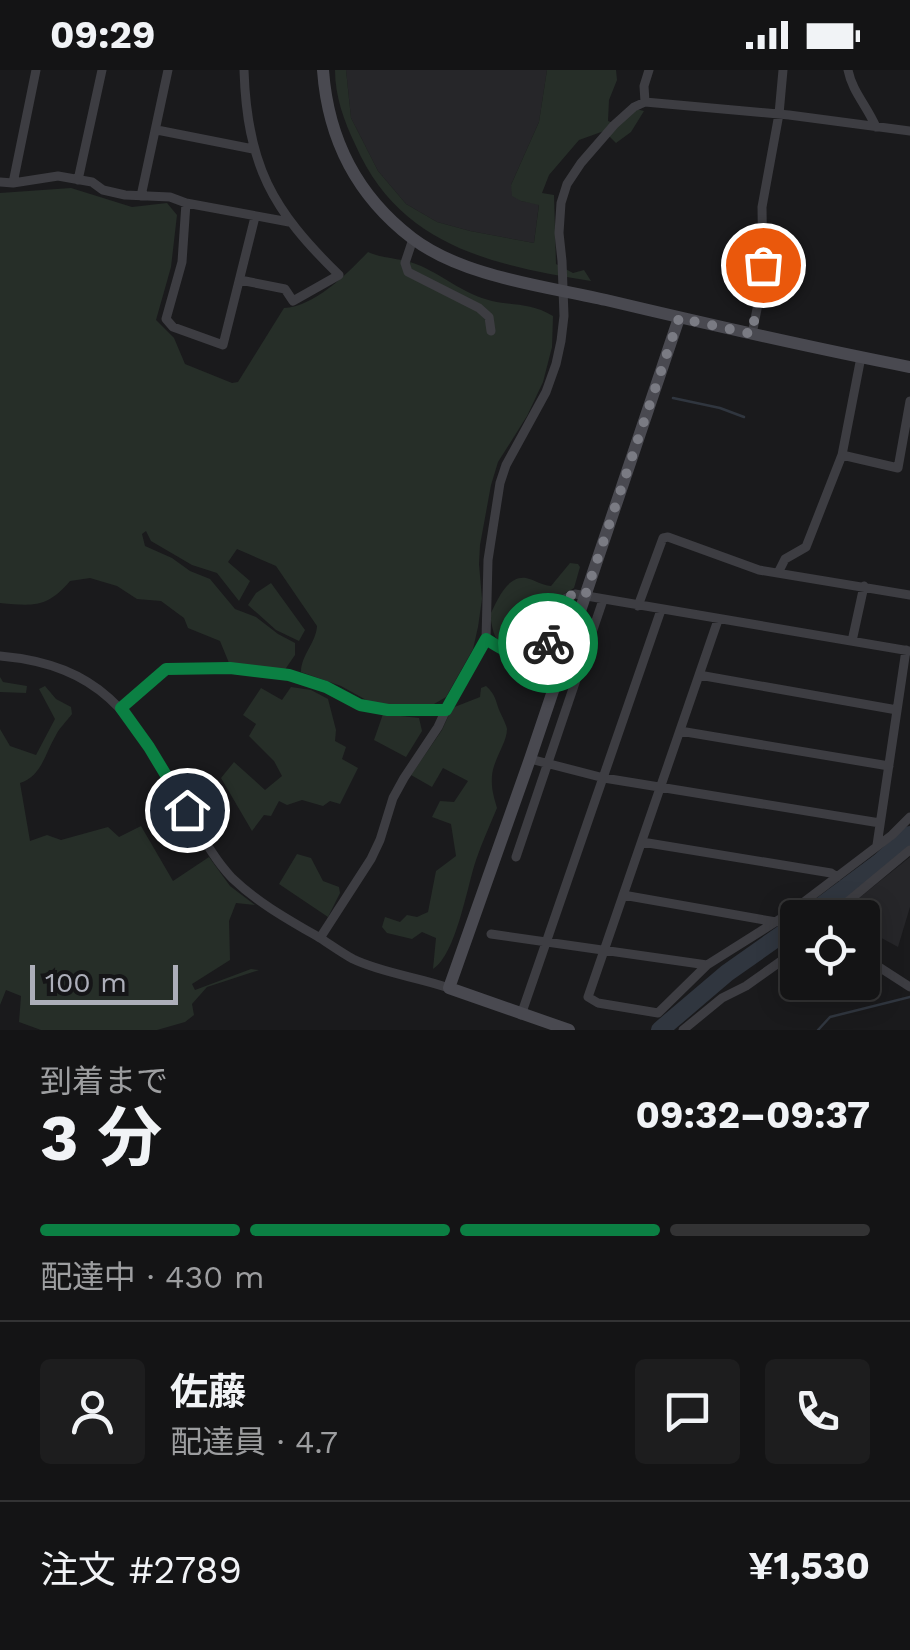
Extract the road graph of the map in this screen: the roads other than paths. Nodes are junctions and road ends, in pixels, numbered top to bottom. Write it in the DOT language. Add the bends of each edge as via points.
graph roads {
  1 [pos="36,70"];
  2 [pos="102,70"];
  3 [pos="168,70"];
  4 [pos="244,70"];
  5 [pos="322,70"];
  6 [pos="649,70"];
  7 [pos="783,70"];
  8 [pos="848,70"];
  9 [pos="645,102"];
  10 [pos="779,114"];
  11 [pos="876,126"];
  12 [pos="157,130"];
  13 [pos="910,132"];
  14 [pos="253,150"];
  15 [pos="78,180"];
  16 [pos="0,182"];
  17 [pos="13,183"];
  18 [pos="141,196"];
  19 [pos="186,203"];
  20 [pos="255,217"];
  21 [pos="289,222"];
  22 [pos="414,239"];
  23 [pos="240,280"];
  24 [pos="679,318"];
  25 [pos="491,331"];
  26 [pos="752,334"];
  27 [pos="862,358"];
  28 [pos="910,368"];
  29 [pos="910,401"];
  30 [pos="842,455"];
  31 [pos="778,574"];
  32 [pos="864,586"];
  33 [pos="910,595"];
  34 [pos="585,596"];
  35 [pos="603,600"];
  36 [pos="638,606"];
  37 [pos="661,610"];
  38 [pos="718,620"];
  39 [pos="486,639"];
  40 [pos="852,642"];
  41 [pos="908,650"];
  42 [pos="0,656"];
  43 [pos="699,675"];
  44 [pos="121,708"];
  45 [pos="446,710"];
  46 [pos="897,710"];
  47 [pos="680,731"];
  48 [pos="530,760"];
  49 [pos="547,765"];
  50 [pos="889,766"];
  51 [pos="604,778"];
  52 [pos="660,786"];
  53 [pos="910,817"];
  54 [pos="880,822"];
  55 [pos="642,842"];
  56 [pos="878,846"];
  57 [pos="910,850"];
  58 [pos="516,857"];
  59 [pos="838,877"];
  60 [pos="622,895"];
  61 [pos="850,900"];
  62 [pos="776,922"];
  63 [pos="490,934"];
  64 [pos="320,938"];
  65 [pos="547,942"];
  66 [pos="603,950"];
  67 [pos="780,962"];
  68 [pos="707,965"];
  69 [pos="880,968"];
  70 [pos="910,987"];
  71 [pos="448,988"];
  72 [pos="522,1015"];
  73 [pos="569,1030"];
  74 [pos="682,1030"];
  1 -- 17 [label="street"];
  2 -- 15 [label="street"];
  3 -- 12 [label="street"];
  4 -- 14 [label="street"];
  5 -- 22 [label="street" via="331,124 351,172"];
  6 -- 9 [label="street"];
  7 -- 10 [label="street"];
  8 -- 11 [label="street" via="850,86"];
  9 -- 10 [label="street"];
  9 -- 39 [label="street" via="581,163 561,203 564,316 556,364 500,483 488,560"];
  10 -- 11 [label="street"];
  10 -- 26 [label="street" via="764,189 762,279"];
  11 -- 13 [label="street"];
  12 -- 14 [label="street"];
  12 -- 18 [label="street"];
  14 -- 21 [label="street"];
  15 -- 17 [label="street" via="47,176"];
  15 -- 18 [label="street"];
  16 -- 17 [label="street"];
  18 -- 19 [label="street"];
  19 -- 20 [label="street"];
  19 -- 23 [label="street" via="182,262 166,318 173,328 223,345"];
  20 -- 21 [label="street"];
  20 -- 23 [label="street"];
  21 -- 23 [label="street" via="340,274 293,301 285,289"];
  22 -- 24 [label="street" via="474,268"];
  22 -- 25 [label="street" via="408,272 478,308"];
  24 -- 26 [label="street"];
  24 -- 34 [label="street"];
  26 -- 27 [label="street"];
  27 -- 28 [label="street"];
  27 -- 30 [label="street"];
  29 -- 30 [label="street" via="898,468"];
  30 -- 31 [label="street" via="806,547 785,559"];
  31 -- 32 [label="street"];
  31 -- 36 [label="street" via="663,538"];
  32 -- 33 [label="street"];
  32 -- 40 [label="street"];
  34 -- 35 [label="street"];
  34 -- 39 [label="street" via="566,598 541,655 518,657"];
  34 -- 48 [label="street"];
  35 -- 36 [label="street"];
  35 -- 49 [label="street"];
  36 -- 37 [label="street"];
  37 -- 38 [label="street"];
  37 -- 51 [label="street"];
  38 -- 40 [label="street"];
  38 -- 43 [label="street"];
  39 -- 45 [label="street"];
  40 -- 41 [label="street"];
  41 -- 46 [label="street"];
  42 -- 44 [label="street" via="75,673"];
  43 -- 46 [label="street"];
  43 -- 47 [label="street"];
  44 -- 45 [label="street" via="166,669 230,668 289,675 360,705"];
  44 -- 64 [label="street" via="229,875"];
  45 -- 64 [label="street" via="393,798 371,859"];
  46 -- 50 [label="street"];
  47 -- 50 [label="street"];
  47 -- 52 [label="street"];
  48 -- 49 [label="street"];
  48 -- 71 [label="street"];
  49 -- 51 [label="street"];
  49 -- 58 [label="street"];
  50 -- 54 [label="street"];
  51 -- 52 [label="street"];
  51 -- 65 [label="street"];
  52 -- 54 [label="street"];
  52 -- 55 [label="street"];
  53 -- 56 [label="street"];
  54 -- 56 [label="street"];
  55 -- 59 [label="street"];
  55 -- 60 [label="street"];
  56 -- 59 [label="street"];
  57 -- 61 [label="street"];
  59 -- 62 [label="street"];
  60 -- 62 [label="street"];
  60 -- 66 [label="street"];
  62 -- 68 [label="street"];
  63 -- 65 [label="street"];
  64 -- 71 [label="street" via="353,959"];
  65 -- 66 [label="street"];
  65 -- 72 [label="street"];
  66 -- 68 [label="street"];
  66 -- 68 [label="street" via="588,997 658,1013"];
  67 -- 74 [label="street"];
  69 -- 70 [label="street"];
  71 -- 72 [label="street"];
  72 -- 73 [label="street"];
}
